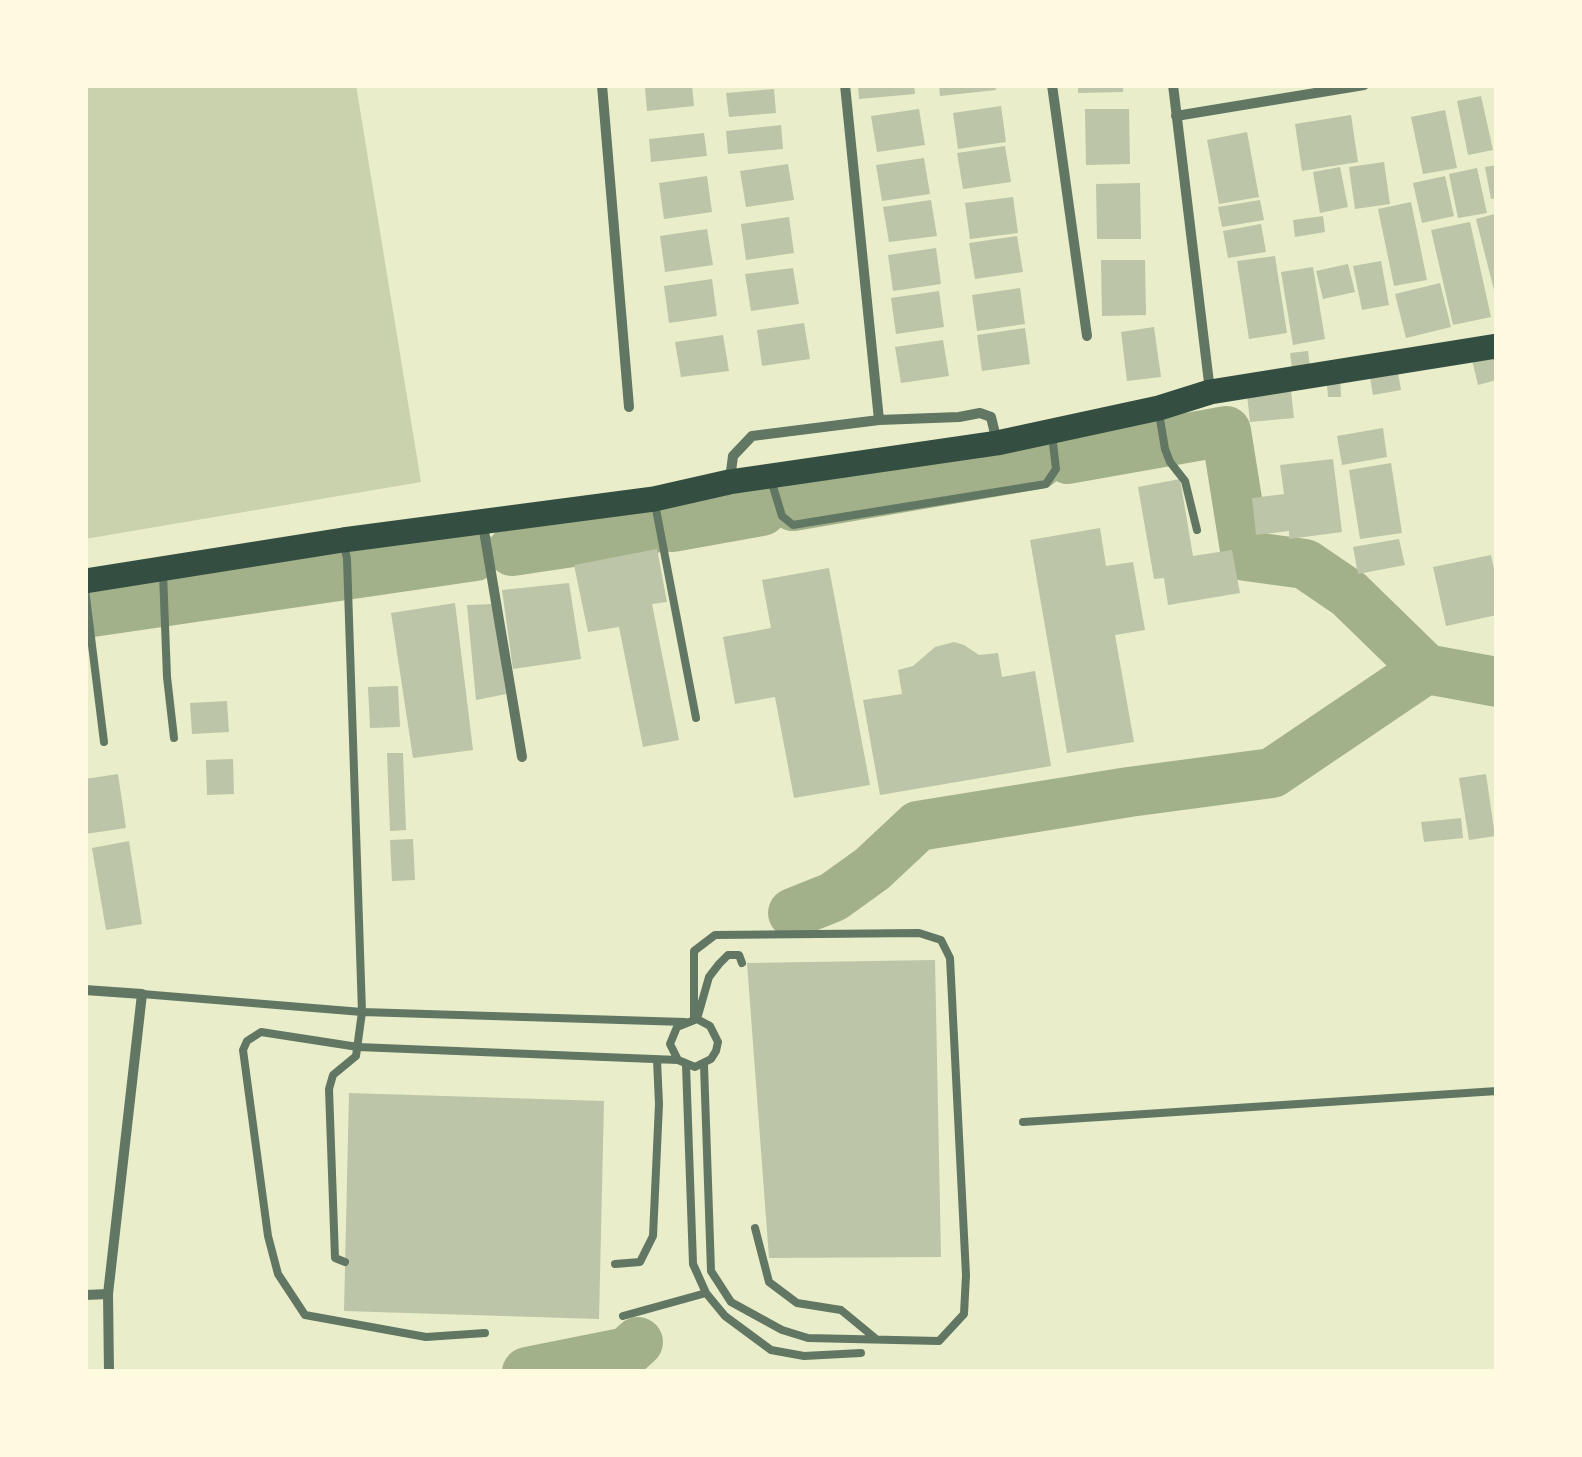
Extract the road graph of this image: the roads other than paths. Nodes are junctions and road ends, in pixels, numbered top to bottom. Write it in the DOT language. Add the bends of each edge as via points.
graph roads {
  1 [pos="602,85"];
  2 [pos="845,85"];
  3 [pos="1052,85"];
  4 [pos="1173,85"];
  5 [pos="1364,85"];
  6 [pos="1176,116"];
  7 [pos="1087,336"];
  8 [pos="1497,346"];
  9 [pos="1210,392"];
  10 [pos="629,407"];
  11 [pos="1160,418"];
  12 [pos="879,420"];
  13 [pos="1052,431"];
  14 [pos="998,443"];
  15 [pos="770,476"];
  16 [pos="729,482"];
  17 [pos="654,499"];
  18 [pos="483,524"];
  19 [pos="1197,530"];
  20 [pos="345,549"];
  21 [pos="163,579"];
  22 [pos="85,581"];
  23 [pos="85,592"];
  24 [pos="696,718"];
  25 [pos="174,738"];
  26 [pos="104,742"];
  27 [pos="522,757"];
  28 [pos="742,963"];
  29 [pos="85,990"];
  30 [pos="142,994"];
  31 [pos="362,1012"];
  32 [pos="692,1020"];
  33 [pos="358,1047"];
  34 [pos="657,1060"];
  35 [pos="682,1063"];
  36 [pos="704,1064"];
  37 [pos="1497,1090"];
  38 [pos="1022,1122"];
  39 [pos="754,1228"];
  40 [pos="346,1262"];
  41 [pos="614,1264"];
  42 [pos="85,1294"];
  43 [pos="108,1294"];
  44 [pos="706,1294"];
  45 [pos="732,1302"];
  46 [pos="720,1309"];
  47 [pos="623,1316"];
  48 [pos="485,1333"];
  49 [pos="875,1338"];
  50 [pos="861,1354"];
  51 [pos="109,1372"];
  1 -- 10 [label="street"];
  2 -- 12 [label="street"];
  3 -- 7 [label="street"];
  4 -- 6 [label="street"];
  5 -- 6 [label="street"];
  6 -- 9 [label="street"];
  8 -- 9 [label="main road"];
  9 -- 11 [label="main road"];
  11 -- 13 [label="main road"];
  11 -- 19 [label="lane"];
  12 -- 14 [label="street" via="980,412 991,417"];
  12 -- 16 [label="street" via="752,436 733,456"];
  13 -- 14 [label="main road"];
  13 -- 15 [label="lane" via="1056,469 1046,484 792,525 782,516"];
  14 -- 15 [label="main road"];
  15 -- 16 [label="main road"];
  16 -- 17 [label="main road"];
  17 -- 18 [label="main road"];
  17 -- 24 [label="lane"];
  18 -- 20 [label="main road"];
  18 -- 27 [label="street"];
  20 -- 21 [label="main road"];
  20 -- 31 [label="lane"];
  21 -- 22 [label="main road"];
  21 -- 25 [label="lane"];
  23 -- 26 [label="lane"];
  28 -- 32 [label="lane" via="739,955 728,955 719,964"];
  29 -- 30 [label="street"];
  30 -- 31 [label="lane"];
  30 -- 43 [label="street"];
  31 -- 32 [label="lane"];
  31 -- 33 [label="lane"];
  32 -- 35 [label="lane" via="677,1027 670,1044"];
  32 -- 36 [label="lane" via="710,1026 718,1042"];
  32 -- 49 [label="lane" via="694,951 715,935 919,933 946,948 964,1314 939,1341"];
  33 -- 34 [label="lane"];
  33 -- 40 [label="lane" via="329,1089 335,1258"];
  33 -- 48 [label="lane" via="261,1032 243,1050 278,1274 306,1316 426,1337"];
  34 -- 35 [label="lane"];
  34 -- 41 [label="lane" via="653,1236 640,1262"];
  35 -- 36 [label="lane"];
  35 -- 44 [label="lane" via="693,1264"];
  36 -- 45 [label="lane" via="711,1271"];
  37 -- 38 [label="lane"];
  39 -- 49 [label="lane" via="768,1282 797,1303 842,1310"];
  42 -- 43 [label="street"];
  43 -- 51 [label="street"];
  44 -- 46 [label="lane"];
  44 -- 47 [label="lane"];
  45 -- 46 [label="lane"];
  45 -- 49 [label="lane" via="808,1338"];
  46 -- 50 [label="lane" via="771,1350"];
}
